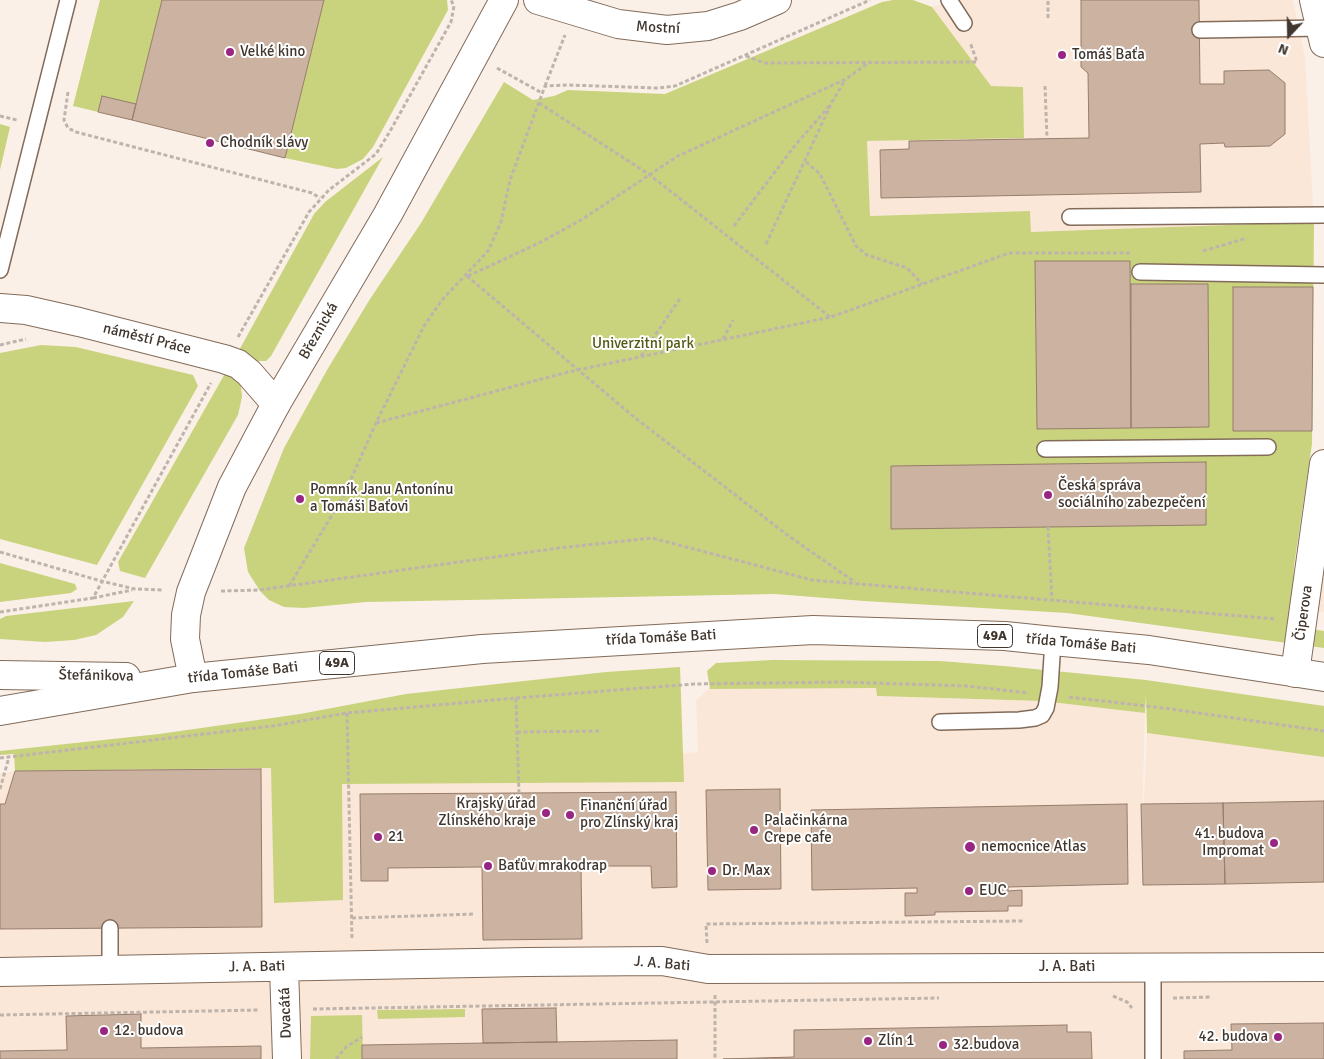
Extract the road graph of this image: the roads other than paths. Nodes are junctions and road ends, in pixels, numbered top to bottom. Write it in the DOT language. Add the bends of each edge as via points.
graph roads {
  1 [pos="68,0"];
  2 [pos="504,0"];
  3 [pos="538,0"];
  4 [pos="777,0"];
  5 [pos="949,0"];
  6 [pos="1314,0"];
  7 [pos="964,23"];
  8 [pos="1200,30"];
  9 [pos="1323,36"];
  10 [pos="1324,215"];
  11 [pos="1070,217"];
  12 [pos="0,270"];
  13 [pos="1140,272"];
  14 [pos="1324,275"];
  15 [pos="0,308"];
  16 [pos="276,404"];
  17 [pos="1268,447"];
  18 [pos="1045,449"];
  19 [pos="1324,464"];
  20 [pos="1316,585"];
  21 [pos="1053,641"];
  22 [pos="1295,672"];
  23 [pos="0,675"];
  24 [pos="1324,677"];
  25 [pos="193,678"];
  26 [pos="0,711"];
  27 [pos="940,722"];
  28 [pos="110,928"];
  29 [pos="1153,966"];
  30 [pos="284,967"];
  31 [pos="1324,967"];
  32 [pos="110,970"];
  33 [pos="0,972"];
  34 [pos="287,1059"];
  35 [pos="1154,1059"];
  1 -- 12 [label="lane"];
  2 -- 16 [label="main road, Březnická" via="388,214"];
  3 -- 4 [label="main road, Mostní" via="645,29 688,29 740,16"];
  5 -- 7 [label="lane"];
  6 -- 9 [label="main road"];
  8 -- 9 [label="lane"];
  10 -- 11 [label="lane"];
  13 -- 14 [label="lane"];
  15 -- 16 [label="main road, náměstí Práce" via="26,310 227,354"];
  16 -- 25 [label="main road, Březnická" via="232,487 191,592 185,639"];
  17 -- 18 [label="lane"];
  19 -- 20 [label="main road, Čiperova"];
  20 -- 22 [label="main road, Čiperova" via="1304,622"];
  21 -- 22 [label="main road, třída Tomáše Bati / 49A" via="1149,650"];
  21 -- 25 [label="main road, třída Tomáše Bati / 49A" via="946,634 804,631 482,649"];
  21 -- 27 [label="lane" via="1048,695 1042,715 1035,718"];
  22 -- 24 [label="main road, třída Tomáše Bati / 49A"];
  23 -- 25 [label="main road, Štefánikova / 49A"];
  25 -- 26 [label="main road, třída Tomáše Bati / 49A"];
  28 -- 32 [label="lane"];
  29 -- 30 [label="main road, J. A. Bati" via="711,969 662,961"];
  29 -- 31 [label="main road, J. A. Bati"];
  29 -- 35 [label="lane"];
  30 -- 32 [label="main road, J. A. Bati"];
  30 -- 34 [label="main road, Dvacátá"];
  32 -- 33 [label="main road, J. A. Bati"];
}
